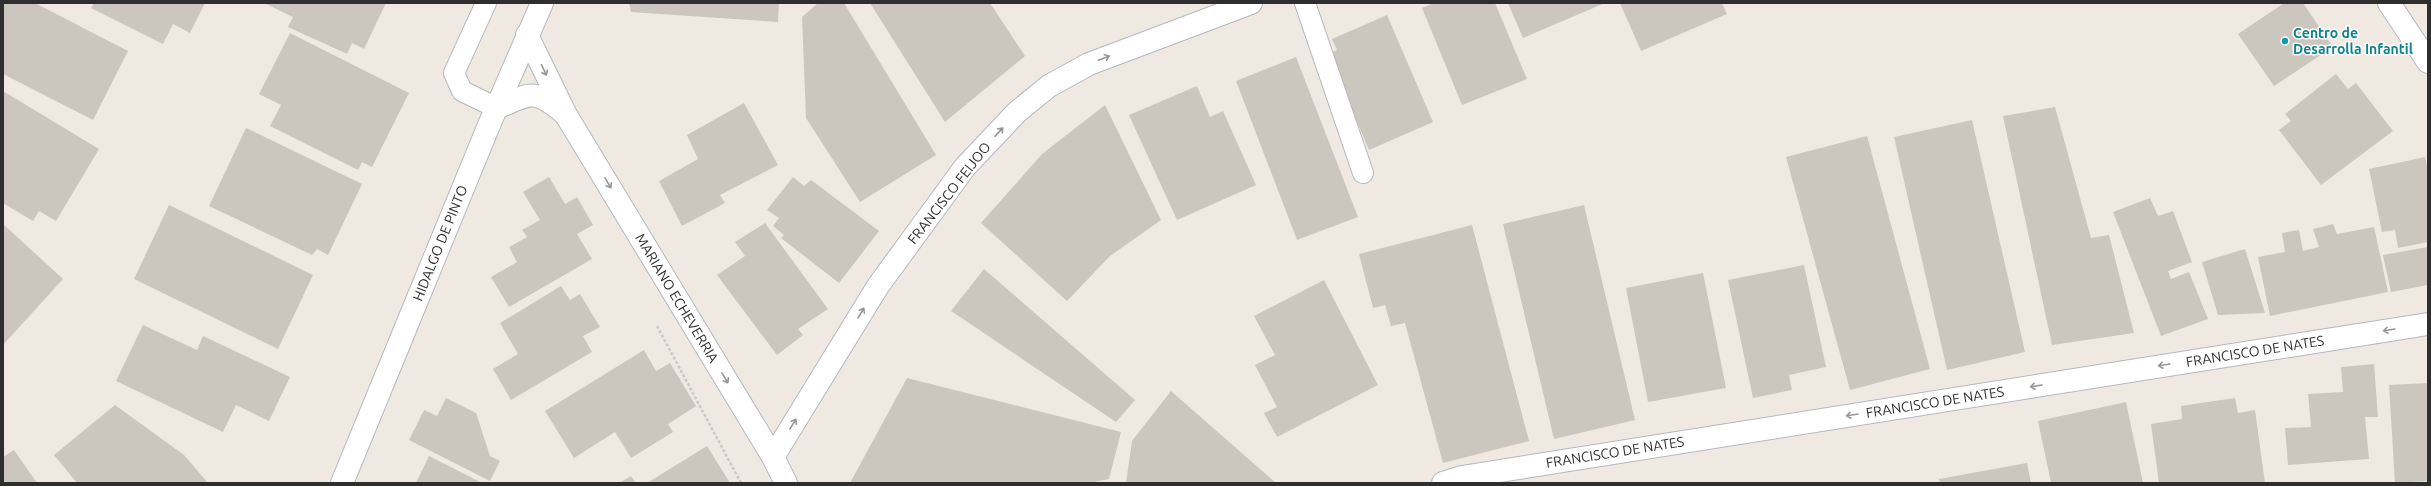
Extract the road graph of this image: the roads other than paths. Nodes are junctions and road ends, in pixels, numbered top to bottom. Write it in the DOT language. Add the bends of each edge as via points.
graph roads {
  1 [pos="486,3"];
  2 [pos="542,3"];
  3 [pos="1251,3"];
  4 [pos="1305,3"];
  5 [pos="2389,3"];
  6 [pos="527,35"];
  7 [pos="2428,62"];
  8 [pos="497,108"];
  9 [pos="566,115"];
  10 [pos="1363,173"];
  11 [pos="2428,324"];
  12 [pos="773,457"];
  13 [pos="342,483"];
  14 [pos="786,483"];
  15 [pos="1443,483"];
  1 -- 8 [label="lane" via="454,73 462,91"];
  2 -- 6 [label="street, HIDALGO DE PINTO"];
  12 -- 3 [label="street, FRANCISCO FEIJOO, one-way" via="878,286 966,168 1017,112 1049,86 1089,64"];
  4 -- 10 [label="lane"];
  5 -- 7 [label="street"];
  6 -- 8 [label="street, HIDALGO DE PINTO"];
  6 -- 9 [label="street, MARIANO ECHEVERRIA, one-way"];
  8 -- 9 [label="street, MARIANO ECHEVERRIA" via="532,95 545,97"];
  8 -- 13 [label="street, HIDALGO DE PINTO"];
  9 -- 12 [label="street, MARIANO ECHEVERRIA, one-way"];
  11 -- 15 [label="street, FRANCISCO DE NATES, one-way" via="1470,475"];
  12 -- 14 [label="street, MARIANO ECHEVERRIA"];
}
